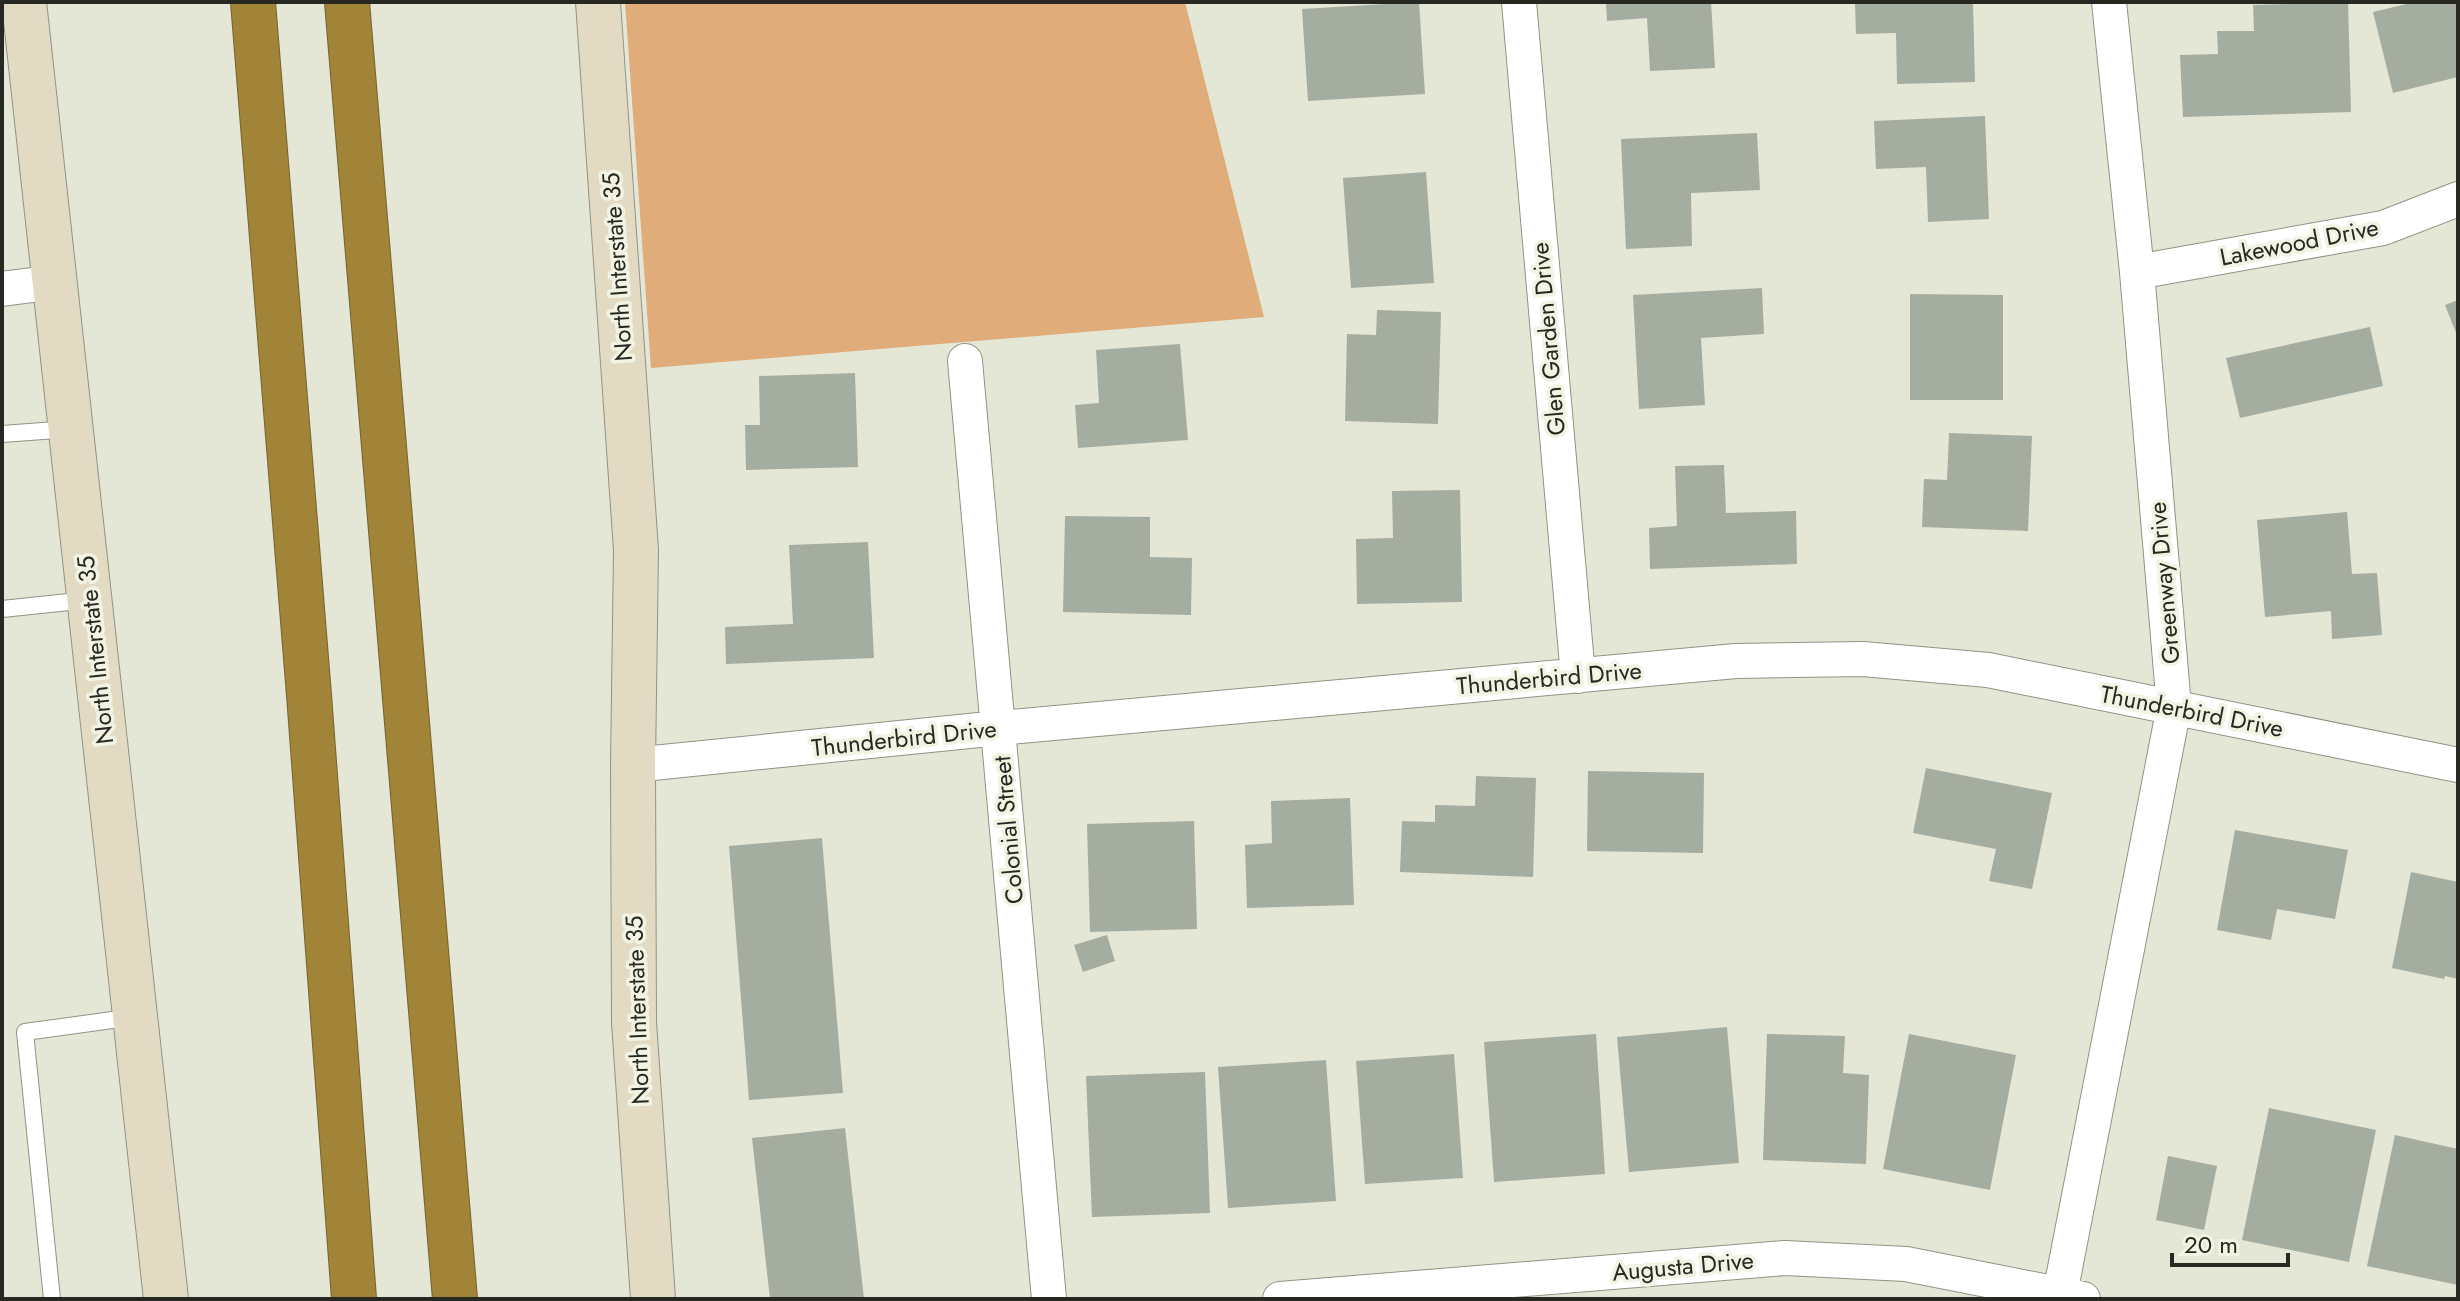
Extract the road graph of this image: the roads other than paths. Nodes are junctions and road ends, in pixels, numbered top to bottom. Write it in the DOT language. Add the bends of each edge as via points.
graph roads {
  1 [pos="24,2"];
  2 [pos="253,2"];
  3 [pos="347,2"];
  4 [pos="598,2"];
  5 [pos="1519,2"];
  6 [pos="2109,2"];
  7 [pos="2458,199"];
  8 [pos="2137,272"];
  9 [pos="56,282"];
  10 [pos="2,289"];
  11 [pos="965,361"];
  12 [pos="71,429"];
  13 [pos="2,434"];
  14 [pos="90,600"];
  15 [pos="2,609"];
  16 [pos="1578,676"];
  17 [pos="2174,707"];
  18 [pos="999,728"];
  19 [pos="633,765"];
  20 [pos="2458,765"];
  21 [pos="135,1017"];
  22 [pos="2067,1297"];
  23 [pos="52,1299"];
  24 [pos="166,1299"];
  25 [pos="354,1299"];
  26 [pos="455,1299"];
  27 [pos="653,1299"];
  28 [pos="1049,1299"];
  29 [pos="1280,1299"];
  1 -- 9 [label="main road, North Interstate 35"];
  2 -- 25 [label="highway"];
  3 -- 26 [label="highway"];
  4 -- 19 [label="main road, North Interstate 35" via="636,550"];
  5 -- 16 [label="street, Glen Garden Drive"];
  6 -- 8 [label="street, Greenway Drive"];
  7 -- 8 [label="street, Lakewood Drive" via="2383,228"];
  8 -- 17 [label="street, Greenway Drive"];
  9 -- 10 [label="street"];
  9 -- 12 [label="main road, North Interstate 35"];
  11 -- 18 [label="street, Colonial Street"];
  12 -- 13 [label="lane"];
  12 -- 14 [label="main road, North Interstate 35"];
  14 -- 15 [label="lane"];
  14 -- 21 [label="main road, North Interstate 35"];
  16 -- 17 [label="street, Thunderbird Drive" via="1736,661 1863,659 1988,670"];
  16 -- 18 [label="street, Thunderbird Drive"];
  17 -- 20 [label="street, Thunderbird Drive"];
  17 -- 22 [label="street, Greenway Drive"];
  18 -- 19 [label="street, Thunderbird Drive"];
  18 -- 28 [label="street, Colonial Street"];
  19 -- 27 [label="main road, North Interstate 35" via="634,1022"];
  21 -- 23 [label="lane" via="25,1032"];
  21 -- 24 [label="main road, North Interstate 35"];
  22 -- 29 [label="street, Augusta Drive" via="1906,1264 1785,1258"];
}
